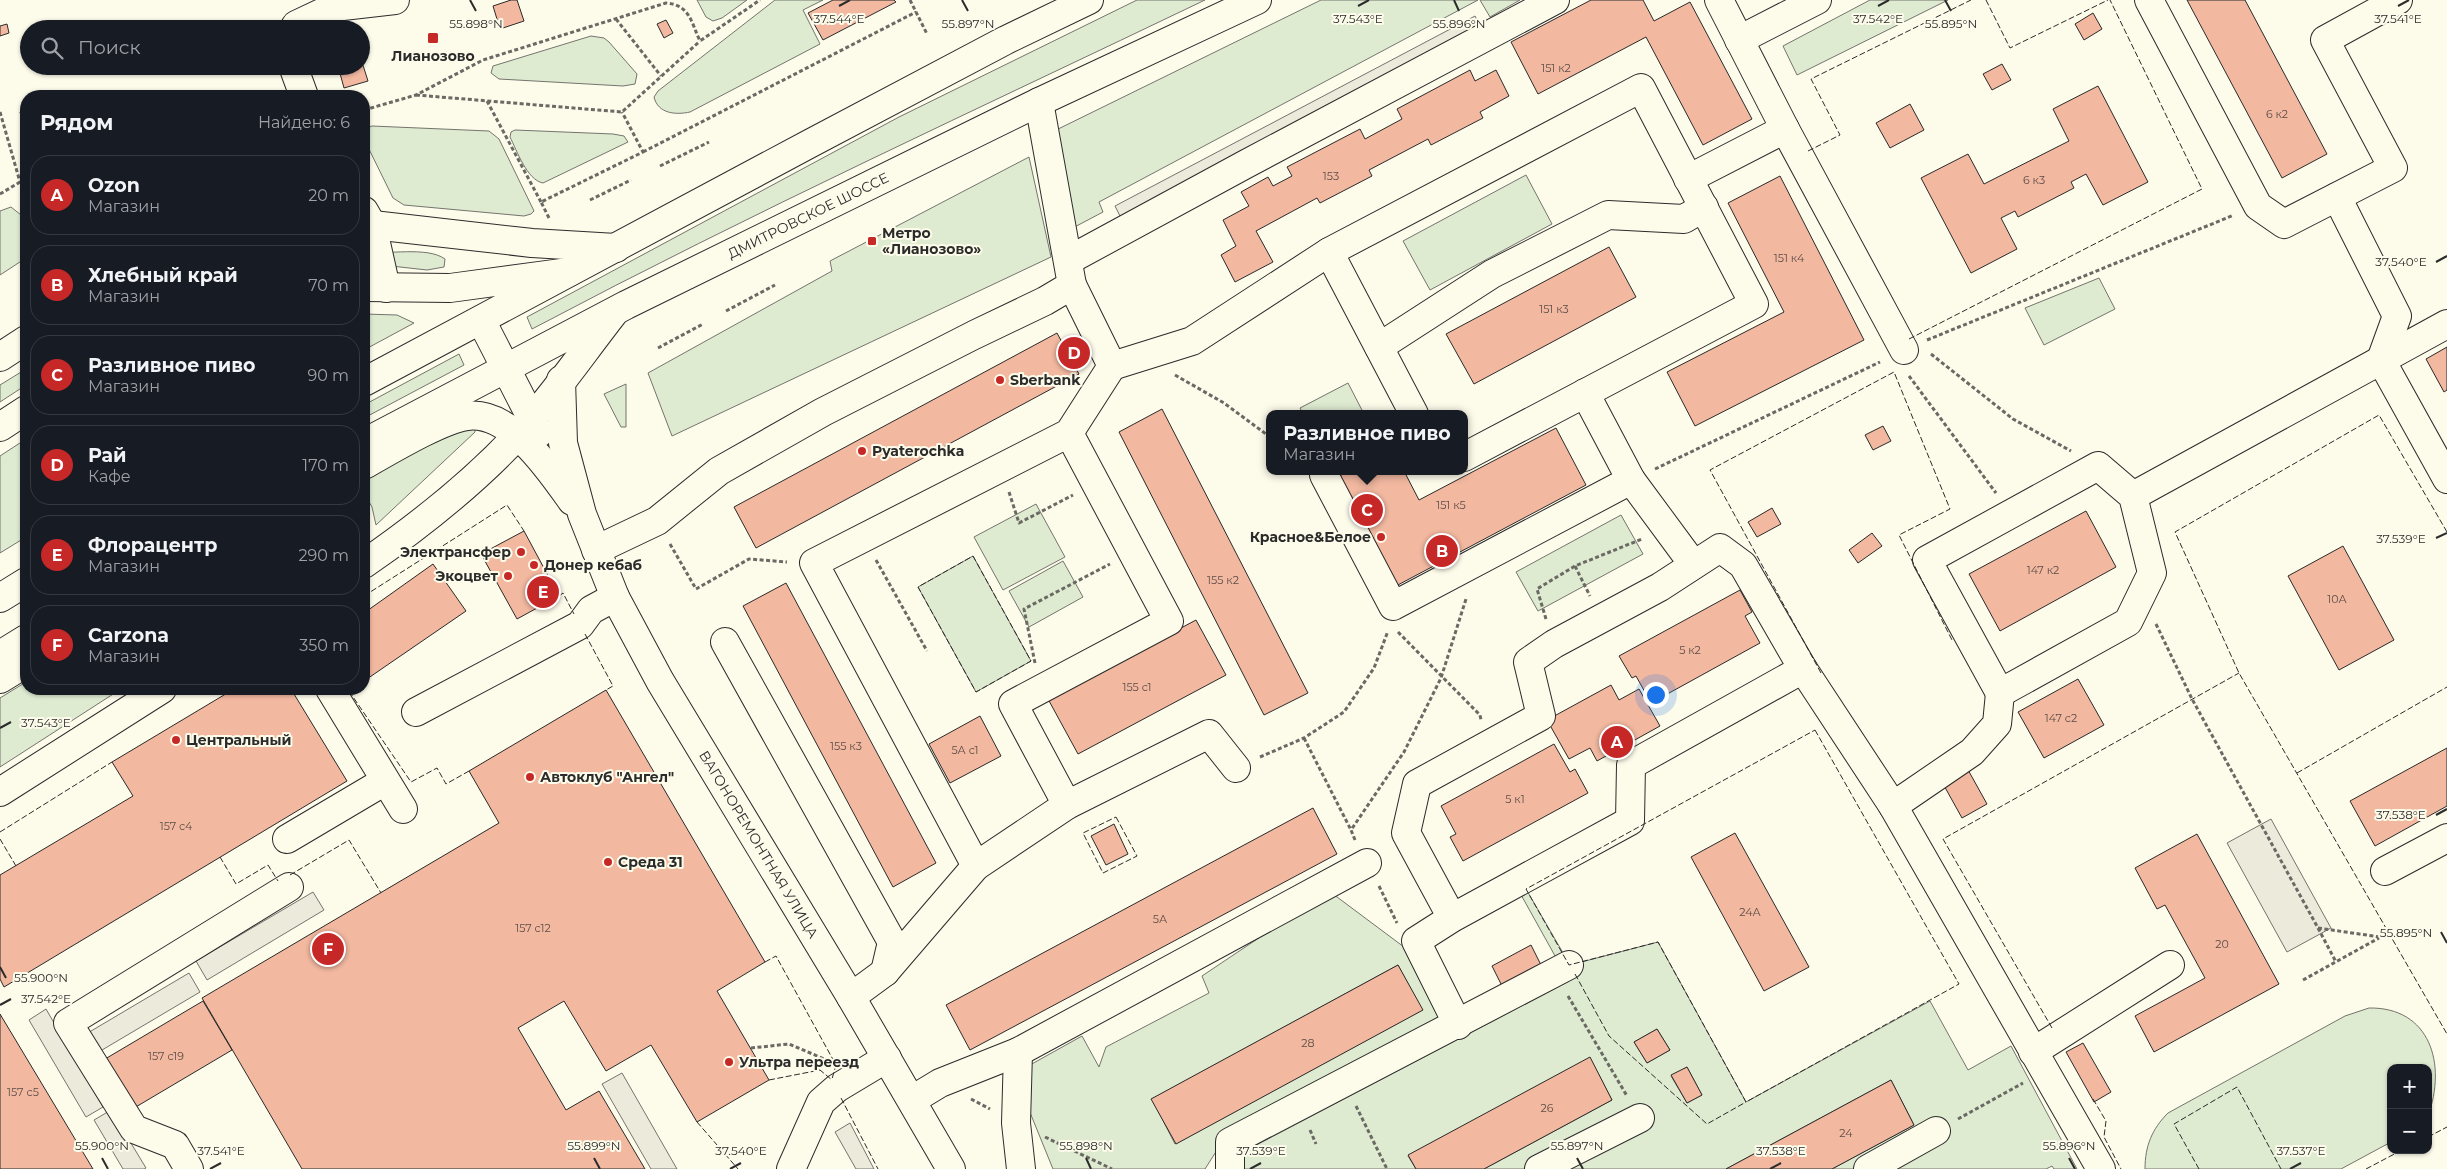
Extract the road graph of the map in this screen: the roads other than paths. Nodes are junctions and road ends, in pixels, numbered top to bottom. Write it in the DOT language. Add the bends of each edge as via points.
graph roads {
  1 [pos="395,0"];
  2 [pos="1090,0"];
  3 [pos="1256,0"];
  4 [pos="1555,0"];
  5 [pos="1719,0"];
  6 [pos="1817,0"];
  7 [pos="2148,0"];
  8 [pos="2385,3"];
  9 [pos="307,20"];
  10 [pos="1739,40"];
  11 [pos="296,75"];
  12 [pos="302,90"];
  13 [pos="1039,102"];
  14 [pos="1785,129"];
  15 [pos="1688,179"];
  16 [pos="2337,196"];
  17 [pos="1704,207"];
  18 [pos="370,220"];
  19 [pos="616,248"];
  20 [pos="370,250"];
  21 [pos="1329,252"];
  22 [pos="572,272"];
  23 [pos="1070,273"];
  24 [pos="375,288"];
  25 [pos="613,314"];
  26 [pos="481,320"];
  27 [pos="2447,324"];
  28 [pos="20,344"];
  29 [pos="1379,347"];
  30 [pos="1905,350"];
  31 [pos="0,357"];
  32 [pos="2381,360"];
  33 [pos="1112,366"];
  34 [pos="505,369"];
  35 [pos="370,379"];
  36 [pos="561,380"];
  37 [pos="1585,393"];
  38 [pos="1412,410"];
  39 [pos="20,414"];
  40 [pos="0,427"];
  41 [pos="524,427"];
  42 [pos="1069,433"];
  43 [pos="370,440"];
  44 [pos="1468,455"];
  45 [pos="370,461"];
  46 [pos="2445,471"];
  47 [pos="1324,475"];
  48 [pos="1631,480"];
  49 [pos="2133,496"];
  50 [pos="582,514"];
  51 [pos="596,550"];
  52 [pos="370,560"];
  53 [pos="1693,564"];
  54 [pos="20,586"];
  55 [pos="615,597"];
  56 [pos="0,598"];
  57 [pos="726,642"];
  58 [pos="20,643"];
  59 [pos="0,655"];
  60 [pos="20,667"];
  61 [pos="1803,669"];
  62 [pos="0,679"];
  63 [pos="2000,693"];
  64 [pos="153,695"];
  65 [pos="334,695"];
  66 [pos="416,712"];
  67 [pos="1236,768"];
  68 [pos="385,781"];
  69 [pos="0,792"];
  70 [pos="1067,805"];
  71 [pos="1893,806"];
  72 [pos="402,809"];
  73 [pos="2447,838"];
  74 [pos="287,839"];
  75 [pos="1367,863"];
  76 [pos="976,866"];
  77 [pos="2385,871"];
  78 [pos="289,887"];
  79 [pos="1452,918"];
  80 [pos="2170,965"];
  81 [pos="1562,970"];
  82 [pos="886,972"];
  83 [pos="851,997"];
  84 [pos="1458,1025"];
  85 [pos="1018,1052"];
  86 [pos="887,1058"];
  87 [pos="2039,1062"];
  88 [pos="912,1100"];
  89 [pos="1640,1118"];
  90 [pos="1936,1131"];
  91 [pos="189,1169"];
  92 [pos="791,1169"];
  93 [pos="950,1169"];
  94 [pos="1021,1169"];
  95 [pos="1230,1169"];
  96 [pos="1539,1169"];
  97 [pos="1868,1169"];
  98 [pos="2101,1169"];
  1 -- 9 [label="street" via="334,7"];
  2 -- 19 [label="street" via="988,50"];
  3 -- 13 [label="street, ДМИТРОВСКОЕ ШОССЕ"];
  4 -- 23 [label="street" via="1254,159"];
  5 -- 10 [label="street"];
  6 -- 10 [label="street"];
  7 -- 16 [label="street" via="2258,206 2284,224"];
  8 -- 16 [label="street" via="2325,40 2393,168"];
  10 -- 14 [label="street"];
  11 -- 12 [label="street"];
  13 -- 23 [label="street"];
  13 -- 25 [label="street, ДМИТРОВСКОЕ ШОССЕ"];
  14 -- 15 [label="street"];
  14 -- 30 [label="street"];
  15 -- 17 [label="street"];
  15 -- 21 [label="street" via="1640,88"];
  16 -- 32 [label="street" via="2397,316"];
  17 -- 29 [label="street" via="1684,219 1608,215 1492,274"];
  17 -- 37 [label="street" via="1754,304"];
  18 -- 19 [label="street" via="532,243"];
  19 -- 22 [label="street"];
  20 -- 24 [label="street"];
  21 -- 29 [label="street"];
  21 -- 33 [label="street" via="1192,341"];
  22 -- 24 [label="street" via="450,288"];
  22 -- 26 [label="street"];
  23 -- 33 [label="street"];
  23 -- 51 [label="street" via="1045,301 823,412 719,471 656,521"];
  25 -- 34 [label="street, ДМИТРОВСКОЕ ШОССЕ"];
  25 -- 36 [label="street"];
  26 -- 34 [label="street"];
  26 -- 35 [label="street"];
  27 -- 32 [label="street"];
  28 -- 31 [label="street"];
  29 -- 38 [label="street"];
  32 -- 46 [label="street"];
  32 -- 49 [label="street"];
  33 -- 42 [label="street"];
  34 -- 41 [label="street"];
  34 -- 43 [label="street, ДМИТРОВСКОЕ ШОССЕ"];
  36 -- 41 [label="street"];
  36 -- 50 [label="street, ВАГОНОРЕМОНТНАЯ УЛИЦА" via="563,444"];
  37 -- 44 [label="street"];
  37 -- 48 [label="street"];
  39 -- 40 [label="street"];
  41 -- 45 [label="street" via="467,416 451,420"];
  41 -- 50 [label="street, ВАГОНОРЕМОНТНАЯ УЛИЦА"];
  41 -- 52 [label="street" via="490,464 434,513"];
  42 -- 70 [label="street" via="1169,620 1013,704"];
  42 -- 76 [label="street" via="814,563"];
  47 -- 48 [label="street" via="1392,616 1477,563"];
  48 -- 53 [label="street"];
  49 -- 63 [label="street" via="2152,573 2128,622"];
  49 -- 63 [label="street" via="2098,466 1927,560"];
  50 -- 51 [label="street, ВАГОНОРЕМОНТНАЯ УЛИЦА"];
  51 -- 55 [label="street, ВАГОНОРЕМОНТНАЯ УЛИЦА"];
  53 -- 61 [label="street" via="1720,548 1743,565"];
  53 -- 79 [label="street" via="1660,587 1554,644 1528,662 1541,716 1417,784 1406,833"];
  54 -- 56 [label="street"];
  55 -- 66 [label="street" via="591,610 580,625"];
  55 -- 83 [label="street, ВАГОНОРЕМОНТНАЯ УЛИЦА" via="660,681"];
  57 -- 82 [label="street" via="892,942"];
  58 -- 59 [label="street"];
  60 -- 62 [label="street"];
  61 -- 71 [label="street"];
  61 -- 79 [label="street" via="1631,765 1630,821"];
  63 -- 71 [label="street" via="1997,724 1972,752"];
  64 -- 69 [label="street"];
  65 -- 68 [label="street"];
  67 -- 70 [label="street" via="1209,734"];
  68 -- 72 [label="street"];
  68 -- 74 [label="street"];
  70 -- 76 [label="street"];
  71 -- 87 [label="street"];
  73 -- 77 [label="street"];
  75 -- 85 [label="street"];
  76 -- 82 [label="street"];
  78 -- 91 [label="street" via="68,1023 134,1129 175,1145"];
  79 -- 84 [label="street" via="1416,941"];
  80 -- 87 [label="street"];
  81 -- 84 [label="street"];
  82 -- 83 [label="street"];
  83 -- 86 [label="street, ВАГОНОРЕМОНТНАЯ УЛИЦА"];
  84 -- 95 [label="street" via="1230,1142"];
  85 -- 88 [label="street" via="940,1083"];
  85 -- 94 [label="street" via="1016,1123"];
  86 -- 88 [label="street, ВАГОНОРЕМОНТНАЯ УЛИЦА"];
  86 -- 92 [label="street" via="836,1076"];
  87 -- 98 [label="street"];
  88 -- 93 [label="street, ВАГОНОРЕМОНТНАЯ УЛИЦА"];
  89 -- 96 [label="street"];
  90 -- 97 [label="street"];
}
